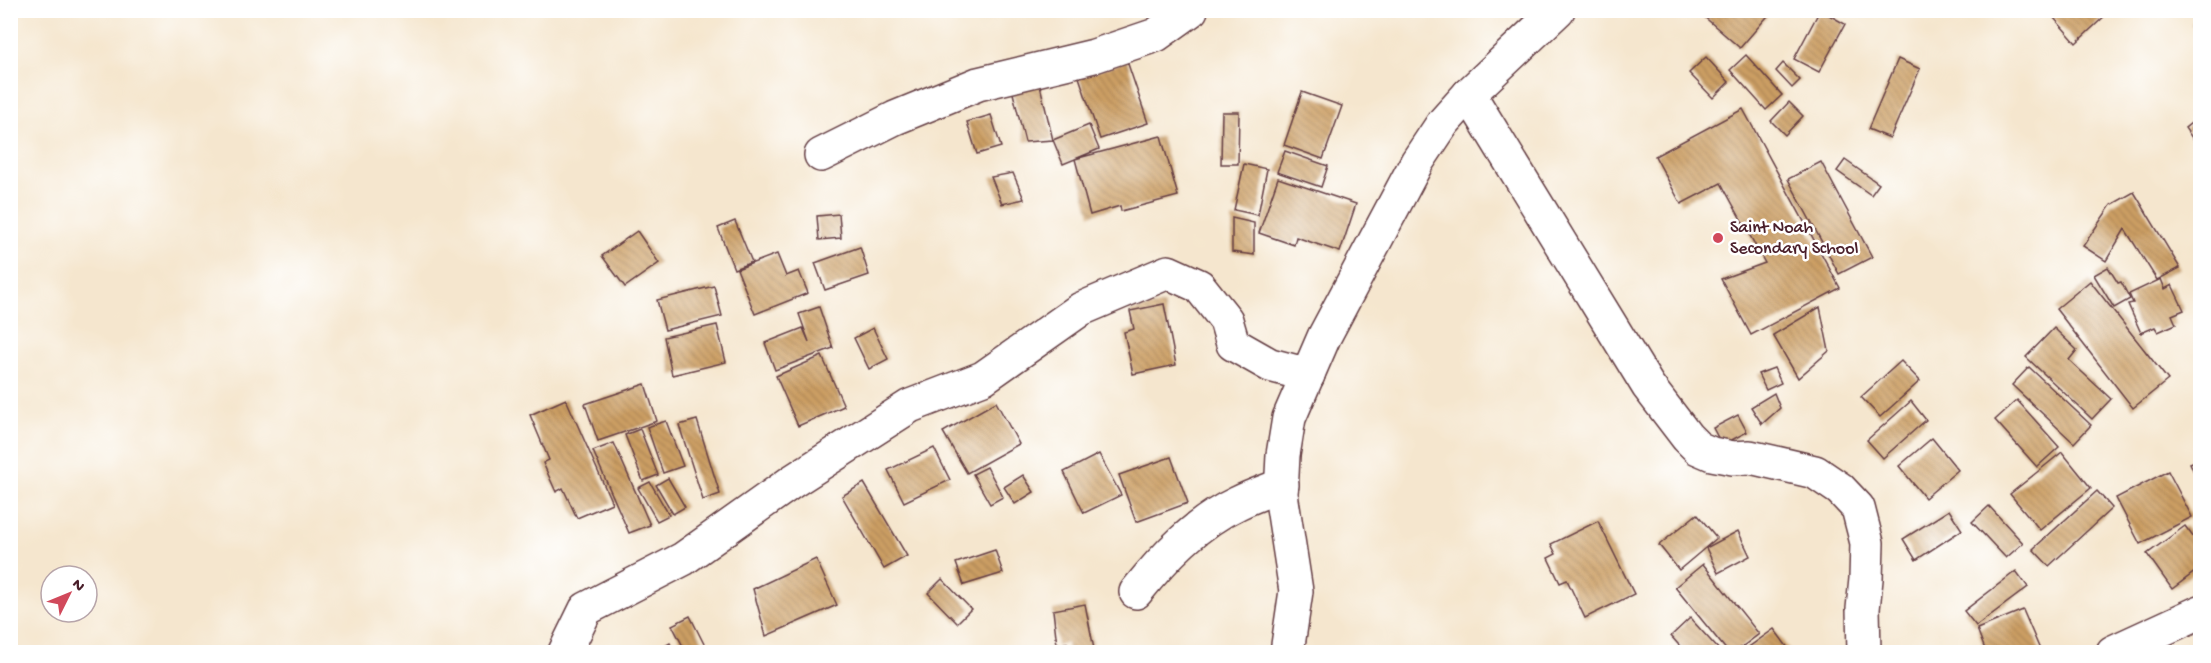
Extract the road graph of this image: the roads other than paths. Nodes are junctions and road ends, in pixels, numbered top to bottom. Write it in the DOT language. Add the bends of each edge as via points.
graph roads {
  1 [pos="1191,10"];
  2 [pos="1557,10"];
  3 [pos="1469,94"];
  4 [pos="820,155"];
  5 [pos="1308,375"];
  6 [pos="1282,485"];
  7 [pos="1137,592"];
  8 [pos="2200,612"];
  9 [pos="565,652"];
  10 [pos="1287,652"];
  11 [pos="1864,652"];
  12 [pos="2113,652"];
  1 -- 4 [label="street" via="1156,35 1084,59 978,84 895,118"];
  2 -- 3 [label="street"];
  3 -- 5 [label="street" via="1443,123 1417,162"];
  3 -- 11 [label="street" via="1648,386 1687,437 1712,454 1750,457 1815,472 1840,489 1858,508 1867,543"];
  5 -- 6 [label="street" via="1289,418"];
  5 -- 9 [label="street" via="1270,365 1233,344 1226,320 1199,286 1168,272 1081,309 983,378 910,406 683,559 586,609"];
  6 -- 7 [label="street" via="1237,503 1201,527 1162,560"];
  6 -- 10 [label="street" via="1296,591"];
  8 -- 12 [label="street"];
}
